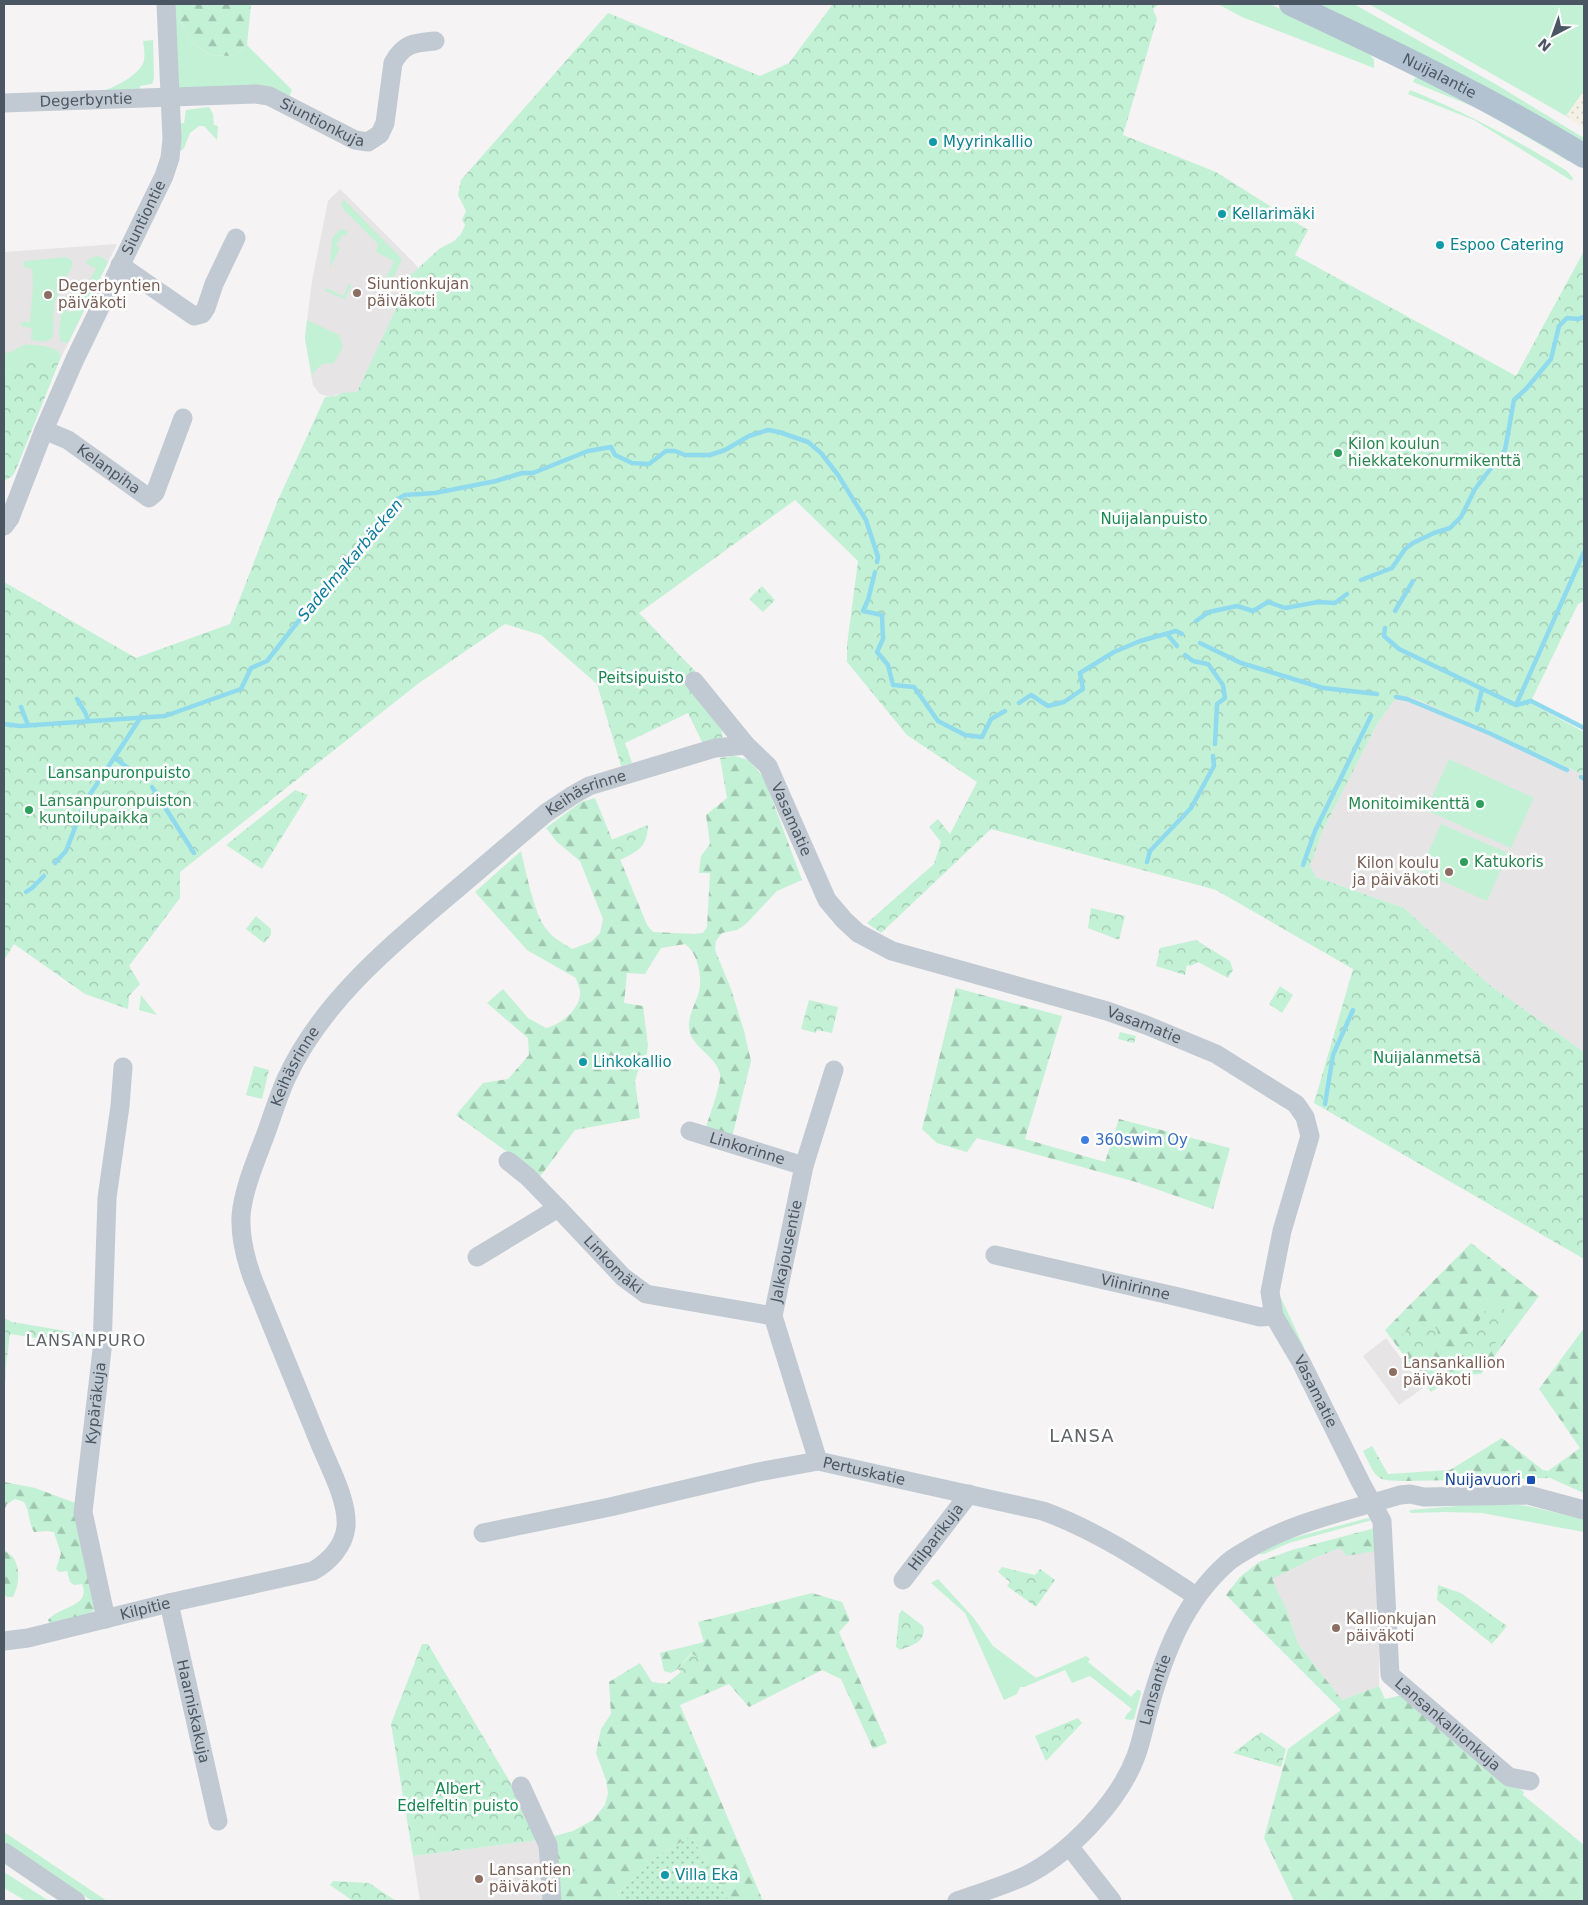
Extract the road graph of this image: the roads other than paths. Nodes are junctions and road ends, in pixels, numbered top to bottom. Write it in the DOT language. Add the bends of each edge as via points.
graph roads {
  1 [pos="166,4"];
  2 [pos="1291,4"];
  3 [pos="435,41"];
  4 [pos="170,97"];
  5 [pos="4,103"];
  6 [pos="1584,156"];
  7 [pos="236,238"];
  8 [pos="120,265"];
  9 [pos="183,418"];
  10 [pos="44,430"];
  11 [pos="12,494"];
  12 [pos="4,526"];
  13 [pos="694,681"];
  14 [pos="746,744"];
  15 [pos="123,1067"];
  16 [pos="834,1070"];
  17 [pos="690,1131"];
  18 [pos="508,1161"];
  19 [pos="804,1166"];
  20 [pos="558,1208"];
  21 [pos="996,1256"];
  22 [pos="477,1257"];
  23 [pos="773,1316"];
  24 [pos="1274,1316"];
  25 [pos="818,1462"];
  26 [pos="969,1494"];
  27 [pos="1373,1504"];
  28 [pos="1584,1510"];
  29 [pos="483,1533"];
  30 [pos="288,1577"];
  31 [pos="903,1580"];
  32 [pos="1196,1596"];
  33 [pos="169,1603"];
  34 [pos="106,1619"];
  35 [pos="4,1641"];
  36 [pos="1530,1781"];
  37 [pos="521,1786"];
  38 [pos="218,1821"];
  39 [pos="1069,1846"];
  40 [pos="4,1852"];
  41 [pos="76,1901"];
  42 [pos="552,1901"];
  43 [pos="957,1901"];
  44 [pos="1112,1901"];
  1 -- 4 [label="street, Siuntiontie"];
  2 -- 6 [label="main road, Nuijalantie" via="1463,86"];
  3 -- 4 [label="street, Siuntionkuja" via="412,43 398,54 392,68 385,123 380,134 368,142 355,140 268,96"];
  4 -- 5 [label="street, Degerbyntie"];
  4 -- 8 [label="street, Siuntiontie" via="170,158 157,192"];
  7 -- 8 [label="street" via="206,308 202,314 194,316"];
  8 -- 10 [label="street, Siuntiontie"];
  9 -- 10 [label="street, Kelanpiha" via="155,492 149,498 68,440"];
  10 -- 11 [label="street, Siuntiontie"];
  11 -- 12 [label="street, Siuntiontie" via="10,518"];
  13 -- 14 [label="street, Vasamatie"];
  14 -- 24 [label="street, Vasamatie" via="768,766 827,900 858,933 892,951 1107,1011 1187,1040 1216,1054 1296,1104 1305,1117 1310,1136 1270,1282"];
  14 -- 30 [label="street, Keihäsrinne" via="715,748 589,786 546,813 378,957 328,1012 286,1079 248,1185 241,1214 241,1233 254,1282 346,1514 346,1529 338,1549 326,1563 313,1571"];
  15 -- 34 [label="street, Kypäräkuja" via="107,1198 102,1350 83,1512"];
  16 -- 19 [label="street, Jalkajousentie"];
  17 -- 19 [label="street, Linkorinne"];
  18 -- 20 [label="street, Linkomäki"];
  19 -- 23 [label="street, Jalkajousentie"];
  20 -- 22 [label="street"];
  20 -- 23 [label="street, Linkomäki" via="623,1277 646,1294"];
  21 -- 24 [label="street, Viinirinne" via="1260,1317"];
  23 -- 25 [label="street, Jalkajousentie"];
  24 -- 27 [label="street, Vasamatie"];
  25 -- 26 [label="street, Pertuskatie"];
  25 -- 29 [label="street, Pertuskatie" via="758,1472"];
  26 -- 31 [label="street, Hilparikuja"];
  26 -- 32 [label="street, Pertuskatie" via="1043,1510 1074,1522"];
  27 -- 28 [label="street, Lansantie" via="1410,1494 1424,1497 1528,1495"];
  27 -- 32 [label="street, Lansantie" via="1289,1528 1260,1542 1227,1563"];
  27 -- 36 [label="street, Lansankallionkuja" via="1382,1521 1390,1676 1509,1777"];
  30 -- 33 [label="street, Kilpitie"];
  32 -- 39 [label="street, Lansantie" via="1170,1645 1136,1757 1108,1804"];
  33 -- 34 [label="street, Kilpitie"];
  33 -- 38 [label="street, Haarniskakuja"];
  34 -- 35 [label="street, Kilpitie"];
  37 -- 42 [label="street" via="548,1845"];
  39 -- 43 [label="street, Lansantie" via="1025,1876"];
  39 -- 44 [label="street"];
  40 -- 41 [label="street"];
}
